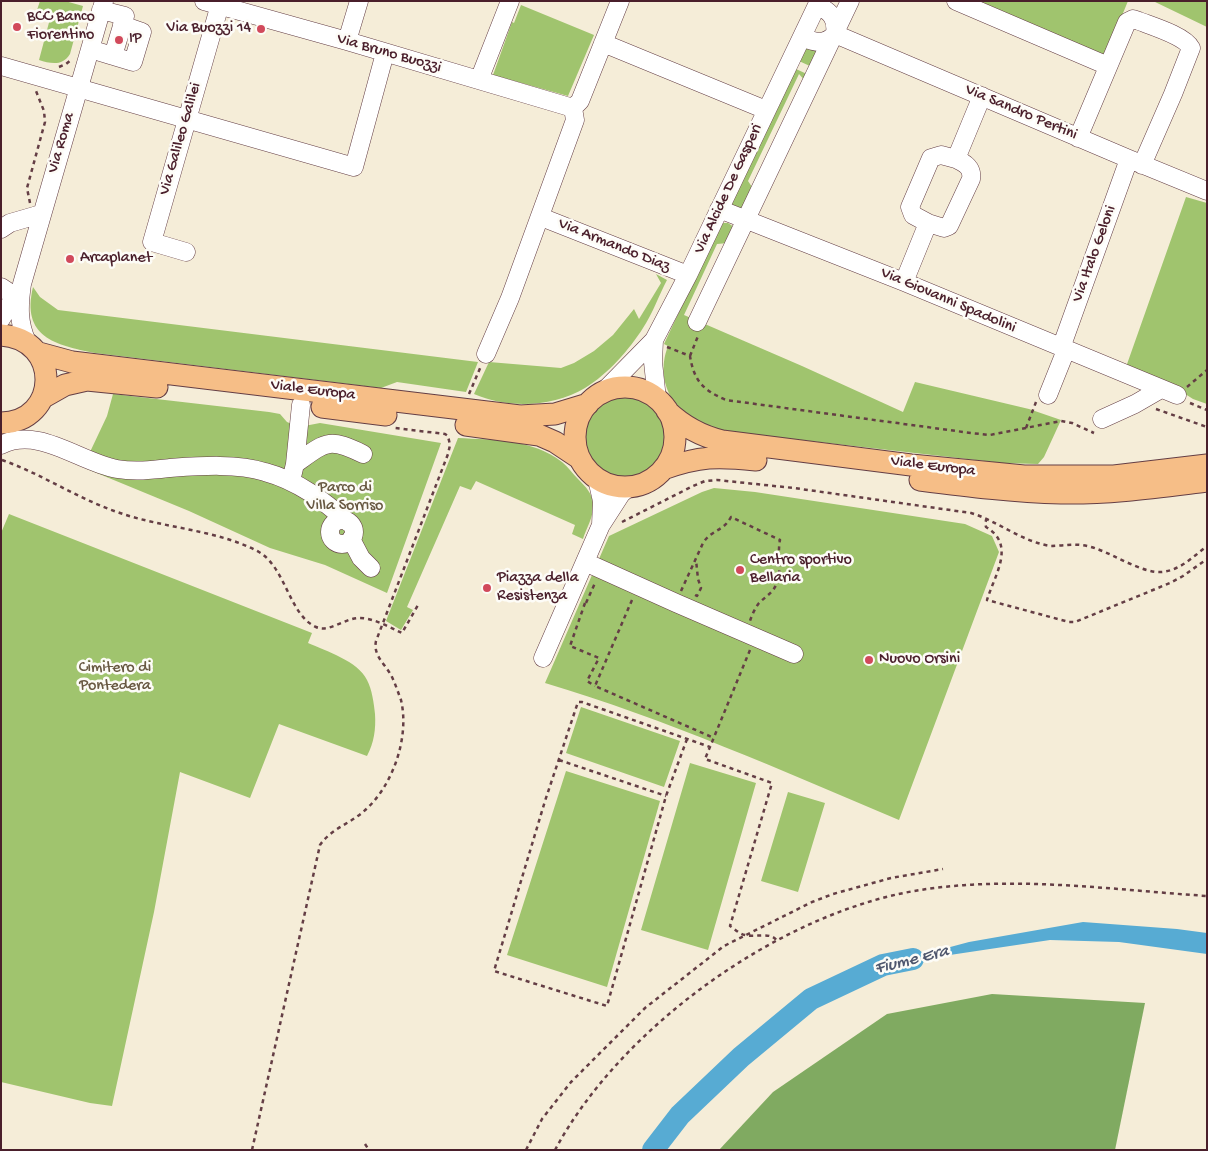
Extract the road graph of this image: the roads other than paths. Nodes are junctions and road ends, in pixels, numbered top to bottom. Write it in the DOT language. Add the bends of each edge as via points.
graph roads {
  1 [pos="359,1"];
  2 [pos="510,1"];
  3 [pos="620,1"];
  4 [pos="850,1"];
  5 [pos="956,1"];
  6 [pos="215,3"];
  7 [pos="818,3"];
  8 [pos="111,13"];
  9 [pos="835,34"];
  10 [pos="802,36"];
  11 [pos="347,41"];
  12 [pos="603,43"];
  13 [pos="102,53"];
  14 [pos="385,53"];
  15 [pos="1,66"];
  16 [pos="1108,66"];
  17 [pos="479,80"];
  18 [pos="79,87"];
  19 [pos="982,96"];
  20 [pos="573,108"];
  21 [pos="766,110"];
  22 [pos="187,120"];
  23 [pos="1078,138"];
  24 [pos="956,158"];
  25 [pos="1135,162"];
  26 [pos="1207,191"];
  27 [pos="719,209"];
  28 [pos="36,216"];
  29 [pos="541,217"];
  30 [pos="746,219"];
  31 [pos="928,223"];
  32 [pos="1,229"];
  33 [pos="186,252"];
  34 [pos="688,275"];
  35 [pos="904,282"];
  36 [pos="1,287"];
  37 [pos="19,290"];
  38 [pos="1,319"];
  39 [pos="697,322"];
  40 [pos="1,335"];
  41 [pos="654,340"];
  42 [pos="33,348"];
  43 [pos="1064,349"];
  44 [pos="486,354"];
  45 [pos="1048,395"];
  46 [pos="42,398"];
  47 [pos="595,398"];
  48 [pos="301,405"];
  49 [pos="662,405"];
  50 [pos="3,424"];
  51 [pos="1099,426"];
  52 [pos="1,445"];
  53 [pos="363,454"];
  54 [pos="579,458"];
  55 [pos="1207,465"];
  56 [pos="663,469"];
  57 [pos="293,473"];
  58 [pos="597,479"];
  59 [pos="1207,481"];
  60 [pos="630,486"];
  61 [pos="600,529"];
  62 [pos="585,562"];
  63 [pos="371,568"];
  64 [pos="794,654"];
  65 [pos="543,658"];
  1 -- 11 [label="street"];
  2 -- 17 [label="street"];
  3 -- 12 [label="street, Via Armando Diaz"];
  4 -- 9 [label="street, Via Alcide De Gasperi"];
  5 -- 16 [label="street"];
  6 -- 11 [label="street, Via Bruno Buozzi"];
  6 -- 22 [label="street, Via Galileo Galilei"];
  7 -- 9 [label="street, Via Alcide De Gasperi" via="834,18"];
  7 -- 10 [label="street, Via Alcide De Gasperi"];
  8 -- 13 [label="street, Via Roma"];
  8 -- 13 [label="street" via="142,32 133,62"];
  9 -- 10 [label="street" via="818,43"];
  9 -- 19 [label="street, Via Sandro Pertini"];
  9 -- 30 [label="street, Via Alcide De Gasperi"];
  10 -- 21 [label="street, Via Alcide De Gasperi"];
  11 -- 14 [label="street, Via Bruno Buozzi"];
  12 -- 20 [label="street, Via Armando Diaz" via="580,101"];
  12 -- 21 [label="street"];
  13 -- 18 [label="street, Via Roma"];
  14 -- 17 [label="street, Via Bruno Buozzi"];
  14 -- 22 [label="street" via="354,167"];
  15 -- 18 [label="street"];
  16 -- 23 [label="street"];
  16 -- 25 [label="street, Via Italo Geloni" via="1129,19 1181,39 1191,48 1173,94"];
  17 -- 20 [label="street, Via Bruno Buozzi"];
  18 -- 22 [label="street"];
  18 -- 28 [label="street, Via Roma"];
  19 -- 23 [label="street, Via Sandro Pertini"];
  19 -- 24 [label="street"];
  20 -- 29 [label="street, Via Armando Diaz" via="575,120"];
  21 -- 27 [label="street, Via Alcide De Gasperi"];
  22 -- 33 [label="street, Via Galileo Galilei" via="152,242"];
  23 -- 25 [label="street, Via Sandro Pertini"];
  24 -- 31 [label="street" via="972,172 964,196 949,226 944,228"];
  24 -- 31 [label="street" via="941,154 931,158 910,210 915,217"];
  25 -- 26 [label="street, Via Sandro Pertini"];
  25 -- 43 [label="street, Via Italo Geloni"];
  27 -- 30 [label="street, Via Giovanni Spadolini"];
  27 -- 34 [label="street, Via Alcide De Gasperi"];
  28 -- 32 [label="street"];
  28 -- 37 [label="street, Via Roma"];
  29 -- 34 [label="street, Via Armando Diaz"];
  29 -- 44 [label="street, Via Armando Diaz"];
  30 -- 35 [label="street, Via Giovanni Spadolini"];
  30 -- 39 [label="street, Via Alcide De Gasperi"];
  31 -- 35 [label="street"];
  34 -- 41 [label="street, Via Alcide De Gasperi"];
  35 -- 43 [label="street, Via Giovanni Spadolini"];
  36 -- 37 [label="street"];
  37 -- 38 [label="street, Via Roma"];
  37 -- 42 [label="street, Via Roma" via="20,320"];
  40 -- 42 [label="main road, Viale Europa" via="16,337"];
  41 -- 47 [label="street, Via Alcide De Gasperi"];
  41 -- 49 [label="street, Via Alcide De Gasperi" via="653,362"];
  42 -- 46 [label="main road" via="43,361 47,377"];
  42 -- 47 [label="main road, Viale Europa" via="72,362 520,416 555,414"];
  43 -- 45 [label="street, Via Italo Geloni"];
  43 -- 51 [label="street, Via Giovanni Spadolini" via="1169,392 1135,404"];
  46 -- 48 [label="main road, Viale Europa" via="65,385 87,380"];
  46 -- 50 [label="main road, Viale Europa" via="25,417"];
  47 -- 49 [label="main road, Viale Europa" via="617,388 631,388 645,392"];
  47 -- 54 [label="main road" via="582,411 575,430"];
  48 -- 54 [label="main road, Viale Europa" via="526,433 555,442"];
  48 -- 57 [label="street"];
  49 -- 55 [label="main road, Viale Europa" via="681,423 701,435 722,441 994,474 1050,478 1114,476"];
  49 -- 56 [label="main road" via="672,422 674,440 670,458"];
  52 -- 57 [label="street" via="19,438 34,439 99,465 126,471 242,467"];
  53 -- 57 [label="street" via="340,444 330,444 322,447"];
  54 -- 58 [label="main road, Viale Europa"];
  56 -- 59 [label="main road, Viale Europa" via="719,456 988,489 1062,493 1131,490"];
  56 -- 60 [label="main road, Viale Europa" via="645,482"];
  57 -- 63 [label="street" via="344,524 361,558"];
  58 -- 60 [label="main road" via="613,486"];
  58 -- 61 [label="street" via="602,501"];
  60 -- 61 [label="street" via="621,494"];
  61 -- 62 [label="street"];
  62 -- 64 [label="street" via="632,594 679,596"];
  62 -- 65 [label="street" via="578,600"];
}
